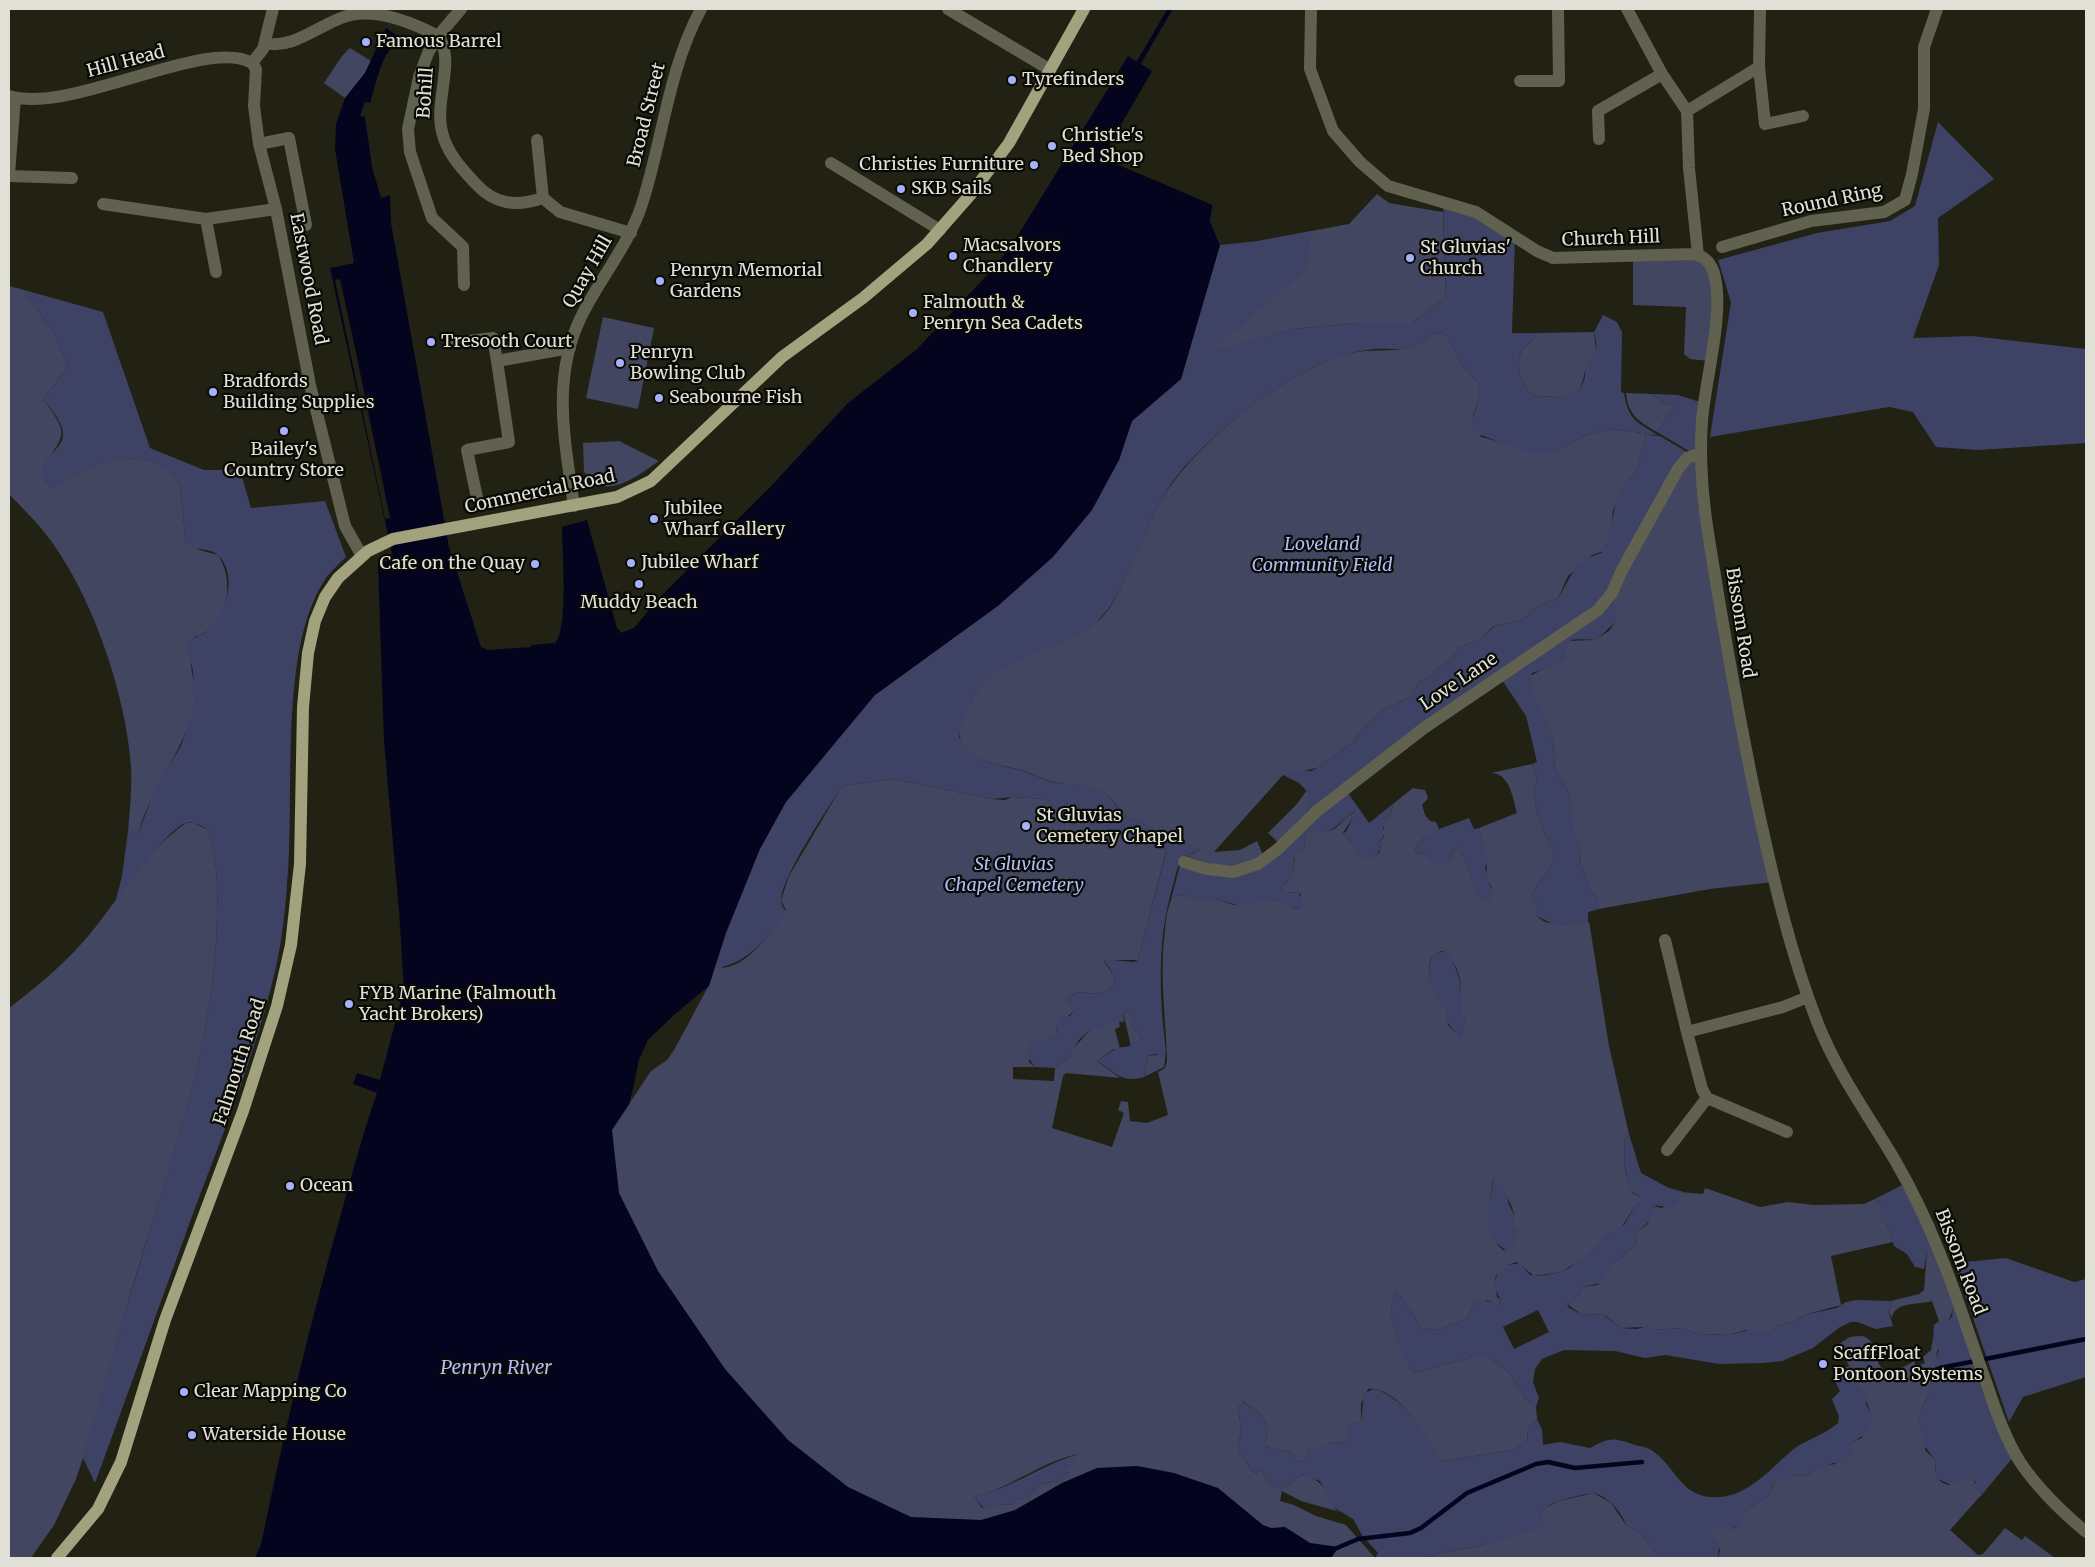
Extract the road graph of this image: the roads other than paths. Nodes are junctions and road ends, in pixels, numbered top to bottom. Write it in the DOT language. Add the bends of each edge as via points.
graph roads {
  1 [pos="273,9"];
  2 [pos="461,9"];
  3 [pos="701,9"];
  4 [pos="948,9"];
  5 [pos="1084,9"];
  6 [pos="1311,9"];
  7 [pos="1558,9"];
  8 [pos="1627,9"];
  9 [pos="1760,9"];
  10 [pos="1937,9"];
  11 [pos="354,12"];
  12 [pos="438,36"];
  13 [pos="265,43"];
  14 [pos="252,63"];
  15 [pos="1759,67"];
  16 [pos="1049,70"];
  17 [pos="1662,74"];
  18 [pos="1520,81"];
  19 [pos="12,97"];
  20 [pos="1687,111"];
  21 [pos="1802,116"];
  22 [pos="1599,139"];
  23 [pos="537,140"];
  24 [pos="259,144"];
  25 [pos="831,163"];
  26 [pos="9,175"];
  27 [pos="72,178"];
  28 [pos="543,198"];
  29 [pos="103,204"];
  30 [pos="276,209"];
  31 [pos="206,219"];
  32 [pos="306,225"];
  33 [pos="940,230"];
  34 [pos="631,233"];
  35 [pos="1722,247"];
  36 [pos="1698,255"];
  37 [pos="216,272"];
  38 [pos="464,285"];
  39 [pos="452,343"];
  40 [pos="570,348"];
  41 [pos="497,361"];
  42 [pos="1701,453"];
  43 [pos="477,498"];
  44 [pos="574,506"];
  45 [pos="362,556"];
  46 [pos="1184,862"];
  47 [pos="1665,940"];
  48 [pos="1808,997"];
  49 [pos="1687,1032"];
  50 [pos="1707,1098"];
  51 [pos="1787,1132"];
  52 [pos="1667,1150"];
  53 [pos="2086,1532"];
  54 [pos="56,1558"];
  1 -- 13 [label="street"];
  2 -- 12 [label="street"];
  3 -- 34 [label="street, Broad Street" via="678,62 642,203"];
  4 -- 16 [label="street"];
  5 -- 16 [label="main road, Commercial Road"];
  6 -- 36 [label="street, Church Hill" via="1310,69 1333,131 1360,162 1388,186 1476,212 1537,252 1552,258"];
  7 -- 18 [label="street" via="1559,81"];
  8 -- 17 [label="street"];
  9 -- 15 [label="street"];
  10 -- 35 [label="street, Round Ring" via="1924,47 1924,108 1904,200 1884,212 1811,221"];
  11 -- 12 [label="street" via="391,18"];
  11 -- 13 [label="street" via="284,43"];
  12 -- 28 [label="street, Bohill" via="445,46 446,58 439,99 440,122 450,153 491,198 512,204"];
  12 -- 38 [label="street, Bohill" via="424,63 412,105 408,122 410,152 432,218 463,247"];
  13 -- 14 [label="street"];
  14 -- 19 [label="street, Hill Head" via="233,58 204,60 88,90 34,100"];
  14 -- 24 [label="street, Eastwood Road" via="256,69 254,106"];
  15 -- 20 [label="street"];
  15 -- 21 [label="street" via="1765,124"];
  16 -- 33 [label="main road, Commercial Road" via="1010,143"];
  17 -- 20 [label="street"];
  17 -- 22 [label="street" via="1598,111"];
  19 -- 26 [label="street"];
  20 -- 36 [label="street"];
  23 -- 28 [label="street"];
  24 -- 30 [label="street, Eastwood Road"];
  24 -- 32 [label="street" via="289,138"];
  25 -- 33 [label="street"];
  26 -- 27 [label="street"];
  28 -- 34 [label="street" via="560,212"];
  29 -- 31 [label="street"];
  30 -- 31 [label="street"];
  30 -- 45 [label="street, Eastwood Road" via="335,495 345,526"];
  31 -- 37 [label="street"];
  33 -- 44 [label="main road, Commercial Road" via="863,298 782,357 652,481 617,497"];
  34 -- 40 [label="street, Quay Hill" via="581,317"];
  36 -- 42 [label="street, Bissom Road" via="1710,265 1716,291"];
  39 -- 41 [label="street" via="493,338"];
  40 -- 41 [label="street"];
  40 -- 44 [label="street, Quay Hill" via="561,412"];
  41 -- 43 [label="street" via="509,442 468,450"];
  42 -- 46 [label="street, Love Lane" via="1687,458 1678,469 1612,593 1598,610 1424,728 1317,811 1258,864 1233,872"];
  42 -- 48 [label="street, Bissom Road" via="1708,536 1739,719 1780,904"];
  44 -- 45 [label="main road, Commercial Road" via="402,536 376,545"];
  45 -- 54 [label="main road, Falmouth Road" via="338,578 325,597 309,646 302,707 300,864 286,972 272,1022 232,1143 165,1320 121,1462 98,1509"];
  47 -- 49 [label="street"];
  48 -- 49 [label="street" via="1784,1008"];
  48 -- 53 [label="street, Bissom Road" via="1843,1079 1897,1163 1923,1215 1999,1420 2020,1461 2046,1496"];
  49 -- 50 [label="street"];
  50 -- 51 [label="street"];
  50 -- 52 [label="street"];
}
